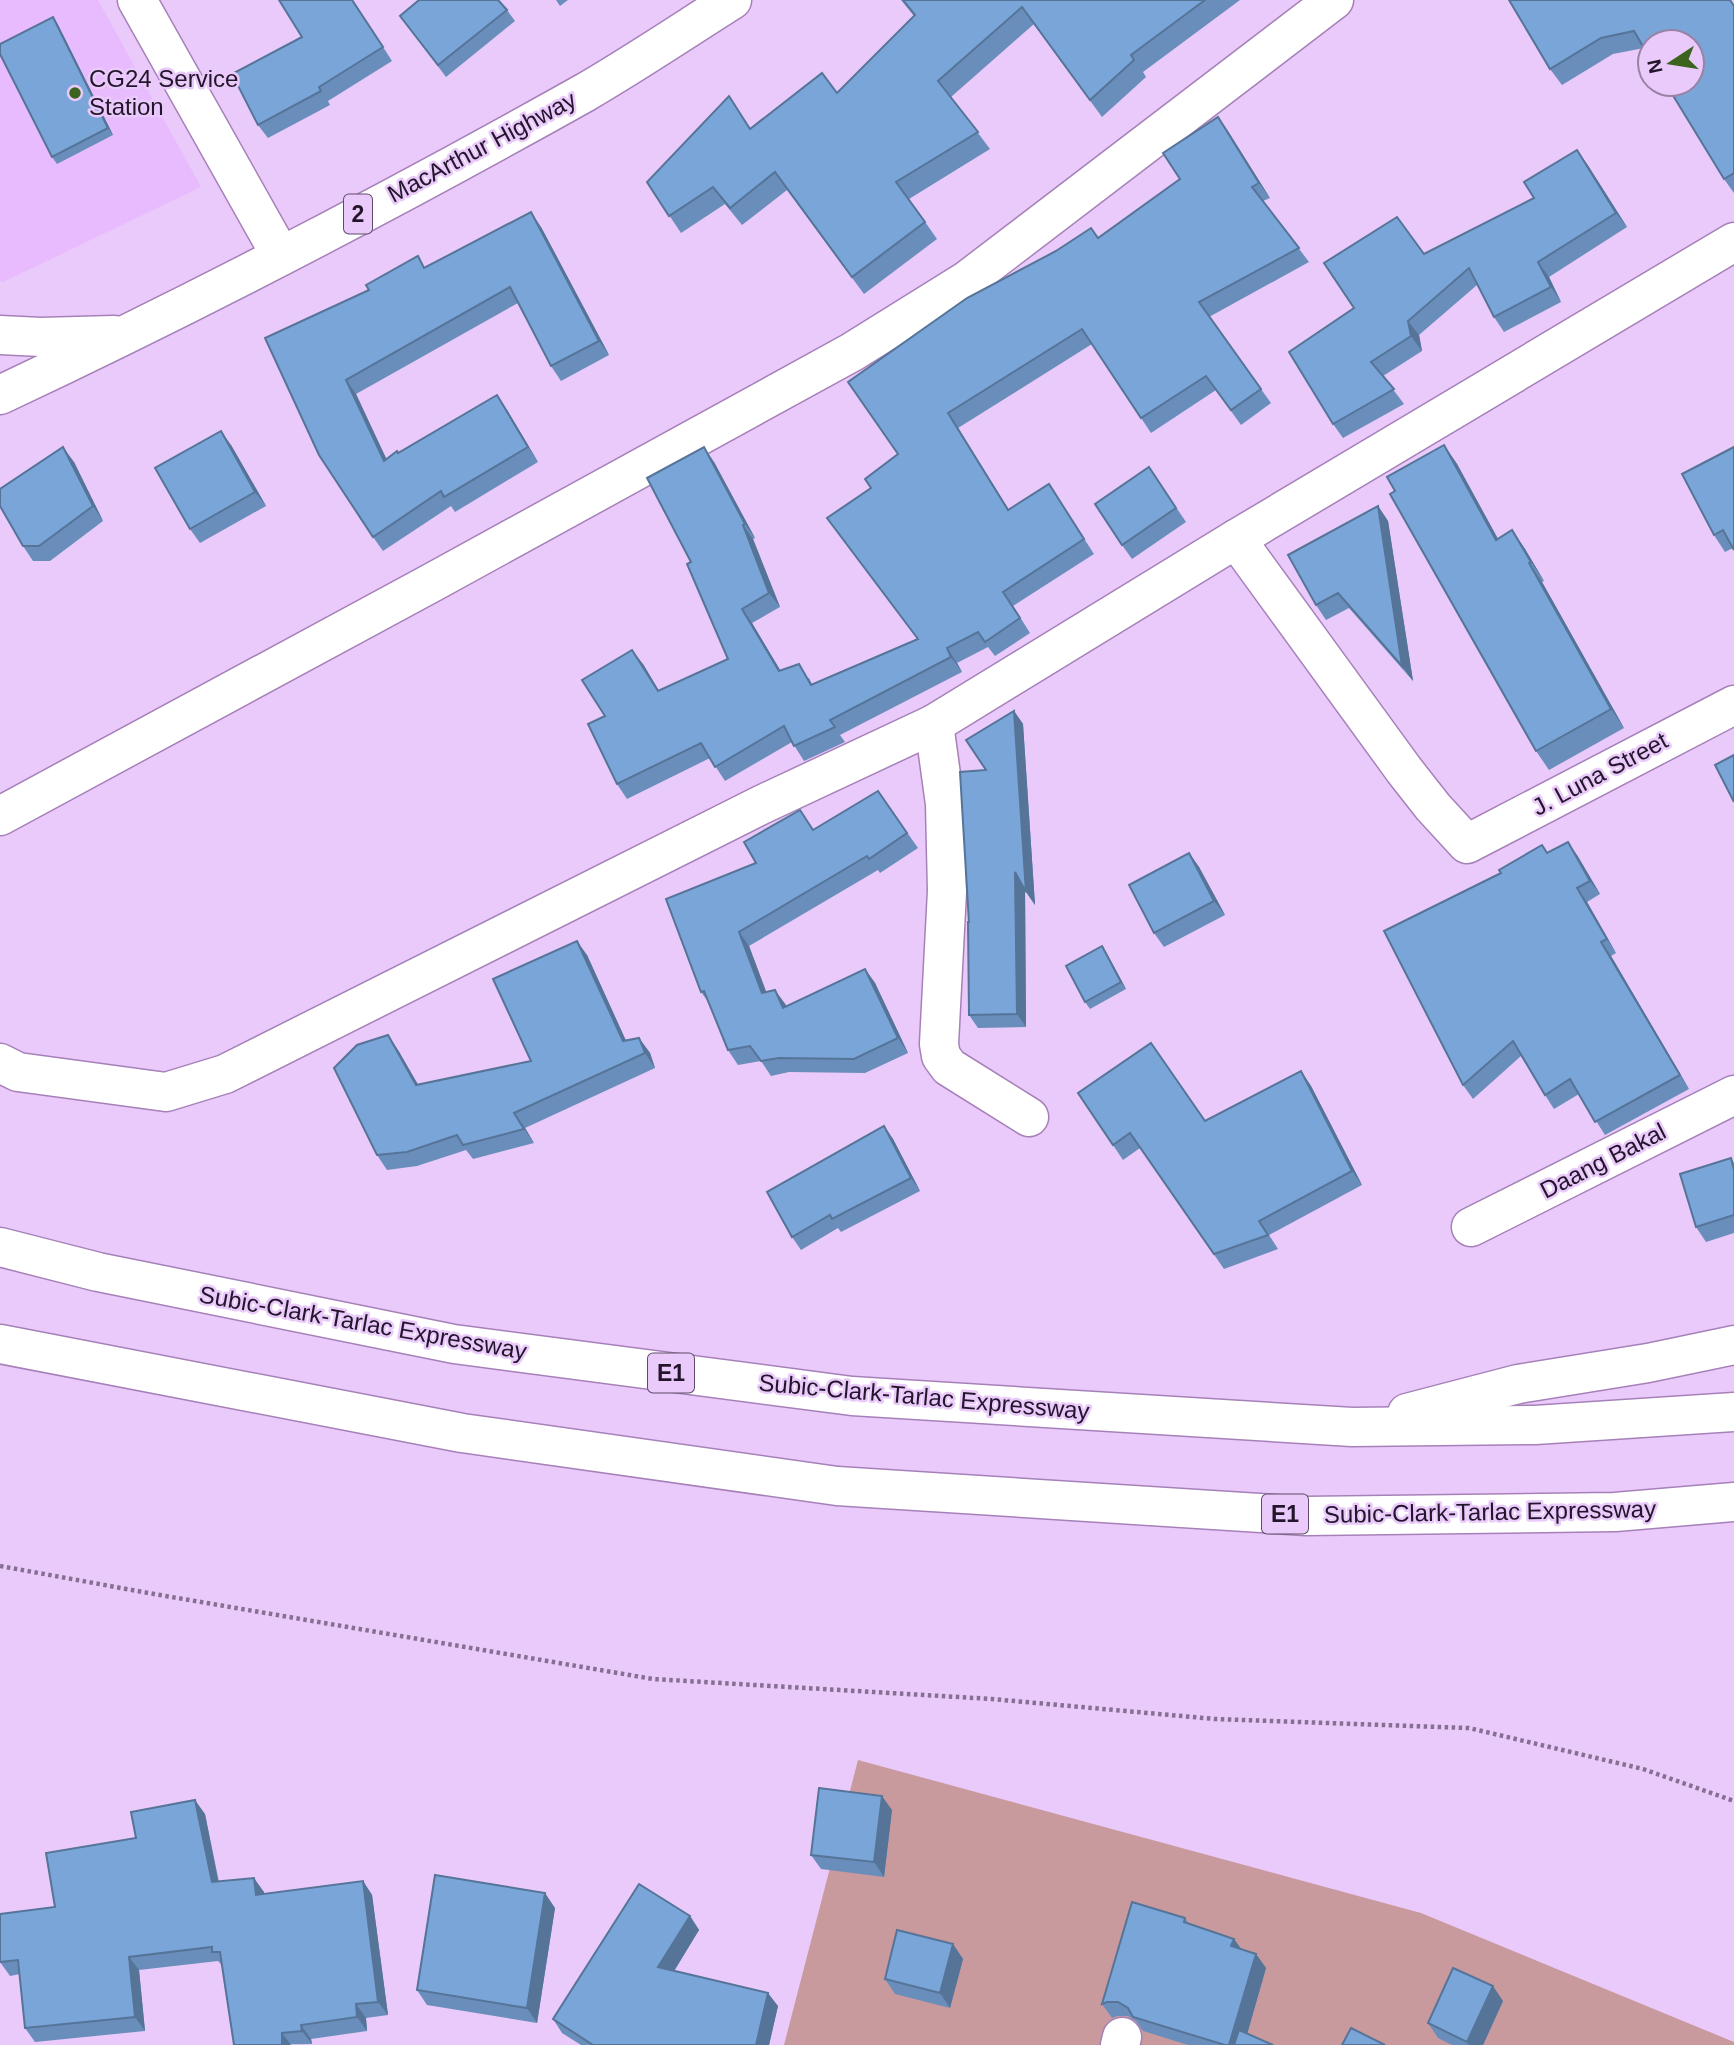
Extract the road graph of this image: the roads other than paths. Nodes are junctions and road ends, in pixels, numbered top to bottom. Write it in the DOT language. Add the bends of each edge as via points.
graph roads {
  1 [pos="137,0"];
  2 [pos="732,0"];
  3 [pos="1334,0"];
  4 [pos="1734,242"];
  5 [pos="281,256"];
  6 [pos="130,334"];
  7 [pos="0,335"];
  8 [pos="0,396"];
  9 [pos="1236,539"];
  10 [pos="1734,705"];
  11 [pos="934,724"];
  12 [pos="0,816"];
  13 [pos="0,1063"];
  14 [pos="1734,1095"];
  15 [pos="1029,1117"];
  16 [pos="1471,1227"];
  17 [pos="0,1247"];
  18 [pos="0,1344"];
  19 [pos="1734,1345"];
  20 [pos="1734,1412"];
  21 [pos="1352,1427"];
  22 [pos="1734,1503"];
  1 -- 5 [label="main road"];
  2 -- 5 [label="main road, MacArthur Highway / 2" via="586,92"];
  3 -- 12 [label="main road" via="966,281 852,352"];
  4 -- 9 [label="main road"];
  5 -- 6 [label="main road, MacArthur Highway / 2"];
  6 -- 7 [label="main road"];
  6 -- 8 [label="main road, MacArthur Highway / 2"];
  9 -- 10 [label="main road, J. Luna Street" via="1405,771 1467,844"];
  9 -- 11 [label="main road"];
  11 -- 13 [label="main road" via="761,805 225,1074 166,1092 18,1072"];
  11 -- 15 [label="main road" via="945,804 947,867 939,1044 949,1067"];
  14 -- 16 [label="main road, Daang Bakal"];
  17 -- 21 [label="main road, Subic-Clark-Tarlac Expressway / E1" via="98,1272 482,1348 852,1396"];
  18 -- 22 [label="main road, Subic-Clark-Tarlac Expressway / E1" via="462,1433 837,1486 1306,1516 1615,1512"];
  19 -- 21 [label="main road" via="1518,1384"];
  20 -- 21 [label="main road, Subic-Clark-Tarlac Expressway / E1" via="1535,1426"];
}
